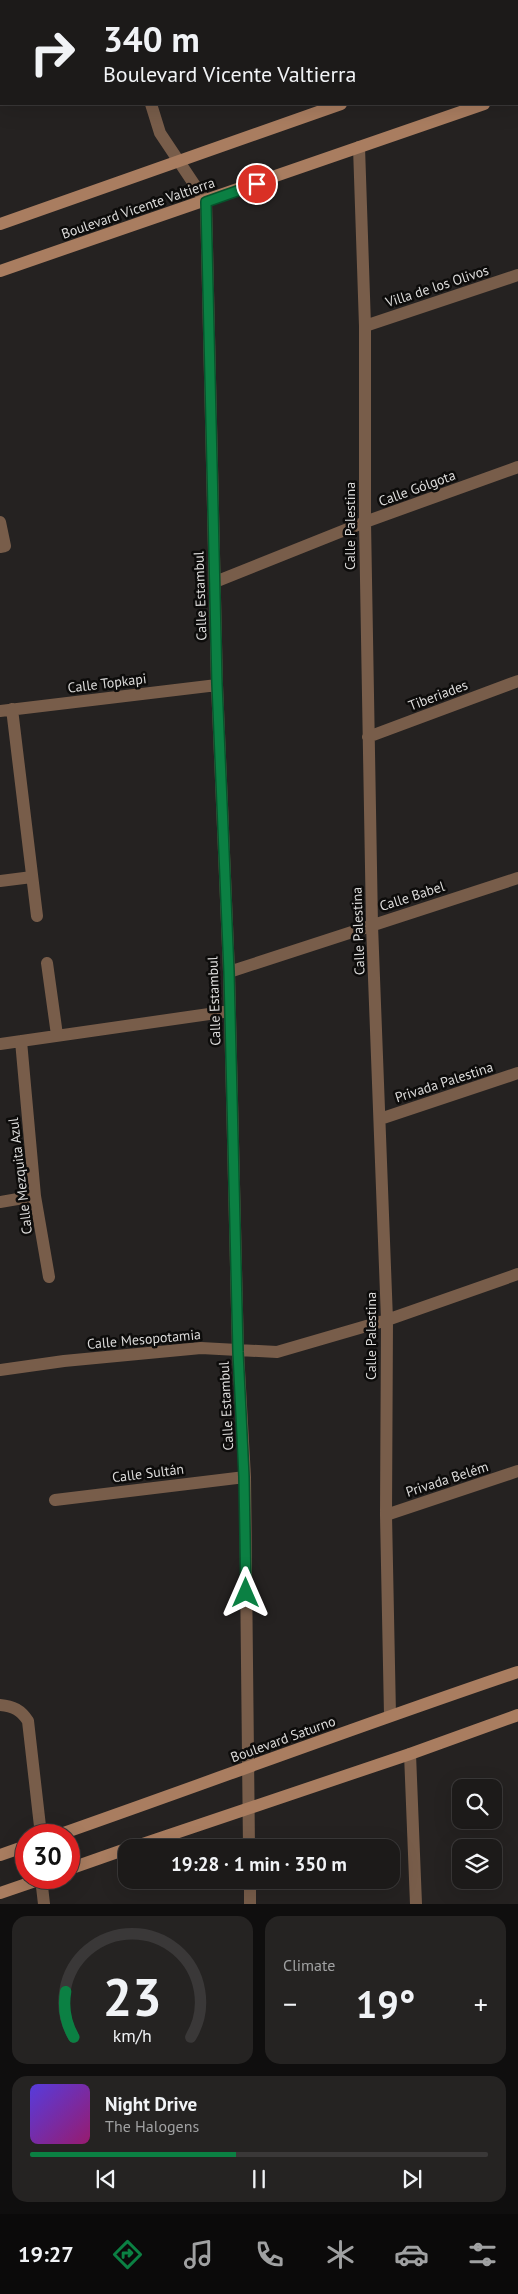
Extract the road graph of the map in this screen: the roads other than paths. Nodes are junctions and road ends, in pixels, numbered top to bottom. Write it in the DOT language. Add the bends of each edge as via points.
graph roads {
  1 [pos="151,105"];
  2 [pos="338,105"];
  3 [pos="481,105"];
  4 [pos="359,147"];
  5 [pos="178,162"];
  6 [pos="206,202"];
  7 [pos="0,224"];
  8 [pos="0,271"];
  9 [pos="518,275"];
  10 [pos="365,326"];
  11 [pos="518,467"];
  12 [pos="0,522"];
  13 [pos="365,522"];
  14 [pos="3,546"];
  15 [pos="215,582"];
  16 [pos="518,681"];
  17 [pos="217,684"];
  18 [pos="6,710"];
  19 [pos="368,737"];
  20 [pos="32,877"];
  21 [pos="518,878"];
  22 [pos="0,881"];
  23 [pos="37,916"];
  24 [pos="372,925"];
  25 [pos="46,963"];
  26 [pos="229,972"];
  27 [pos="230,1011"];
  28 [pos="57,1035"];
  29 [pos="21,1041"];
  30 [pos="0,1044"];
  31 [pos="518,1073"];
  32 [pos="380,1119"];
  33 [pos="36,1196"];
  34 [pos="0,1202"];
  35 [pos="518,1274"];
  36 [pos="48,1277"];
  37 [pos="387,1320"];
  38 [pos="238,1352"];
  39 [pos="0,1370"];
  40 [pos="518,1472"];
  41 [pos="244,1477"];
  42 [pos="55,1500"];
  43 [pos="386,1515"];
  44 [pos="518,1672"];
  45 [pos="0,1706"];
  46 [pos="390,1715"];
  47 [pos="518,1715"];
  48 [pos="410,1754"];
  49 [pos="247,1769"];
  50 [pos="248,1807"];
  51 [pos="40,1824"];
  52 [pos="80,1827"];
  53 [pos="156,1839"];
  54 [pos="249,1839"];
  55 [pos="15,1850"];
  56 [pos="118,1852"];
  57 [pos="0,1855"];
  58 [pos="80,1865"];
  59 [pos="15,1888"];
  60 [pos="43,1889"];
  61 [pos="250,1889"];
  62 [pos="0,1893"];
  63 [pos="44,1904"];
  64 [pos="250,1904"];
  65 [pos="416,1904"];
  1 -- 5 [label="street" via="160,133"];
  2 -- 5 [label="street, Boulevard Vicente Valtierra"];
  3 -- 4 [label="street, Boulevard Vicente Valtierra"];
  4 -- 6 [label="street, Boulevard Vicente Valtierra"];
  4 -- 10 [label="street, Calle Palestina"];
  5 -- 6 [label="street"];
  5 -- 7 [label="street, Boulevard Vicente Valtierra"];
  6 -- 8 [label="street, Boulevard Vicente Valtierra"];
  6 -- 15 [label="street, Calle Estambul"];
  9 -- 10 [label="street, Villa de los Olivos"];
  10 -- 13 [label="street, Calle Palestina"];
  11 -- 13 [label="street, Calle Gólgota"];
  12 -- 14 [label="street"];
  13 -- 15 [label="street, Calle Gólgota"];
  13 -- 19 [label="street, Calle Palestina"];
  15 -- 17 [label="street, Calle Estambul"];
  16 -- 19 [label="street, Tiberiades"];
  17 -- 18 [label="street, Calle Topkapi"];
  17 -- 26 [label="street, Calle Estambul"];
  18 -- 20 [label="street"];
  19 -- 24 [label="street, Calle Palestina"];
  20 -- 22 [label="street"];
  20 -- 23 [label="street"];
  21 -- 24 [label="street, Calle Babel"];
  24 -- 26 [label="street, Calle Babel"];
  24 -- 32 [label="street, Calle Palestina"];
  25 -- 28 [label="street"];
  26 -- 27 [label="street, Calle Estambul"];
  27 -- 28 [label="street"];
  27 -- 38 [label="street, Calle Estambul"];
  28 -- 29 [label="street"];
  29 -- 30 [label="street"];
  29 -- 33 [label="street, Calle Mezquita Azul"];
  31 -- 32 [label="street, Privada Palestina"];
  32 -- 37 [label="street, Calle Palestina"];
  33 -- 34 [label="street"];
  33 -- 36 [label="street, Calle Mezquita Azul"];
  35 -- 37 [label="street, Calle Mesopotamia"];
  37 -- 38 [label="street, Calle Mesopotamia" via="277,1352"];
  37 -- 43 [label="street, Calle Palestina"];
  38 -- 39 [label="street, Calle Mesopotamia" via="201,1348"];
  38 -- 41 [label="street, Calle Estambul"];
  40 -- 43 [label="street, Privada Belém"];
  41 -- 42 [label="street, Calle Sultán"];
  41 -- 49 [label="street, Calle Estambul"];
  43 -- 46 [label="street, Calle Palestina"];
  44 -- 46 [label="street, Boulevard Saturno"];
  45 -- 51 [label="street" via="14,1707 28,1721"];
  46 -- 49 [label="street, Boulevard Saturno"];
  47 -- 48 [label="street"];
  48 -- 50 [label="street"];
  48 -- 65 [label="street"];
  49 -- 50 [label="street, Calle Estambul"];
  49 -- 52 [label="street, Boulevard Saturno"];
  50 -- 53 [label="street"];
  50 -- 54 [label="street, Calle Estambul"];
  55 -- 57 [label="street"];
  56 -- 58 [label="street"];
  59 -- 62 [label="street"];
  60 -- 63 [label="street"];
  61 -- 64 [label="street"];
}
